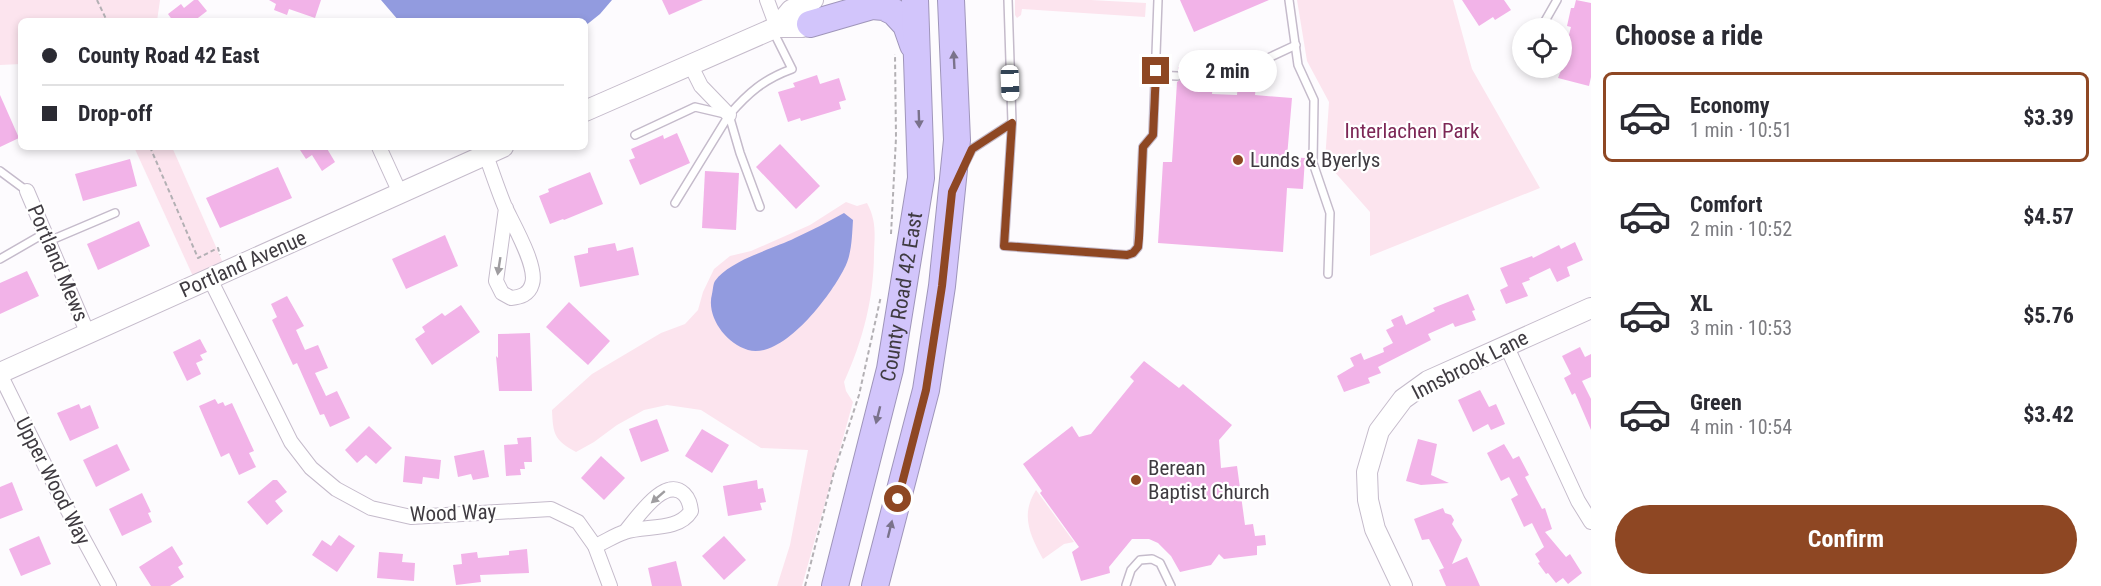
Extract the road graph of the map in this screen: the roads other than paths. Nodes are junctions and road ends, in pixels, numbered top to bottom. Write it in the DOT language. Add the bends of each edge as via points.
graph roads {
  1 [pos="767,0"];
  2 [pos="868,0"];
  3 [pos="915,0"];
  4 [pos="951,0"];
  5 [pos="1008,0"];
  6 [pos="1158,0"];
  7 [pos="1289,0"];
  8 [pos="1557,0"];
  9 [pos="812,12"];
  10 [pos="1547,18"];
  11 [pos="775,28"];
  12 [pos="1296,45"];
  13 [pos="906,55"];
  14 [pos="690,64"];
  15 [pos="1155,75"];
  16 [pos="1178,76"];
  17 [pos="1214,79"];
  18 [pos="588,110"];
  19 [pos="729,115"];
  20 [pos="1012,123"];
  21 [pos="635,135"];
  22 [pos="380,150"];
  23 [pos="494,151"];
  24 [pos="0,171"];
  25 [pos="27,191"];
  26 [pos="952,192"];
  27 [pos="400,193"];
  28 [pos="675,203"];
  29 [pos="760,207"];
  30 [pos="506,208"];
  31 [pos="115,213"];
  32 [pos="47,237"];
  33 [pos="0,260"];
  34 [pos="1328,274"];
  35 [pos="219,275"];
  36 [pos="1591,308"];
  37 [pos="88,334"];
  38 [pos="1506,345"];
  39 [pos="0,373"];
  40 [pos="1591,522"];
  41 [pos="625,532"];
  42 [pos="595,546"];
  43 [pos="1126,585"];
  44 [pos="109,586"];
  45 [pos="610,586"];
  46 [pos="835,586"];
  47 [pos="875,586"];
  48 [pos="1171,586"];
  49 [pos="1402,586"];
  1 -- 11 [label="street"];
  2 -- 9 [label="street"];
  3 -- 13 [label="highway, County Road 42 East"];
  26 -- 4 [label="highway, County Road 42 East, one-way" via="957,140"];
  5 -- 20 [label="lane"];
  6 -- 15 [label="lane"];
  7 -- 12 [label="lane"];
  8 -- 10 [label="lane"];
  9 -- 11 [label="street" via="802,27"];
  9 -- 13 [label="highway" via="884,7 906,25"];
  11 -- 14 [label="street"];
  11 -- 19 [label="lane" via="792,69 748,93"];
  12 -- 17 [label="lane" via="1223,79"];
  12 -- 34 [label="lane" via="1298,65 1314,100 1312,163 1330,213"];
  13 -- 46 [label="highway, County Road 42 East, one-way" via="921,177 890,369"];
  14 -- 18 [label="street"];
  14 -- 19 [label="street" via="700,86"];
  15 -- 16 [label="lane"];
  15 -- 20 [label="lane" via="1153,135 1143,147 1139,238 1133,253 1004,246"];
  19 -- 21 [label="lane" via="695,107"];
  19 -- 28 [label="lane"];
  19 -- 29 [label="lane"];
  20 -- 26 [label="lane" via="972,149"];
  22 -- 27 [label="street"];
  23 -- 27 [label="street, Portland Avenue"];
  23 -- 30 [label="street, Portland Avenue"];
  24 -- 25 [label="lane"];
  25 -- 32 [label="street, Portland Mews"];
  47 -- 26 [label="highway, County Road 42 East, one-way" via="926,390"];
  27 -- 35 [label="street, Portland Avenue"];
  30 -- 30 [label="street, Portland Avenue, one-way" via="496,281 502,293 511,298 527,294 534,278 520,234"];
  31 -- 32 [label="lane"];
  32 -- 33 [label="lane"];
  32 -- 37 [label="street, Portland Mews"];
  35 -- 37 [label="street, Portland Avenue"];
  35 -- 42 [label="street, Wood Way" via="291,442 311,468 336,489 371,508 411,517 551,509 578,522"];
  36 -- 38 [label="street, Innsbrook Lane"];
  37 -- 39 [label="street, Portland Avenue"];
  38 -- 40 [label="street"];
  38 -- 49 [label="street, Innsbrook Lane" via="1428,381 1403,399 1379,431 1367,472 1368,500 1375,530"];
  39 -- 44 [label="street, Upper Wood Way"];
  41 -- 42 [label="street"];
  42 -- 45 [label="street"];
  43 -- 48 [label="lane" via="1140,560 1152,559 1160,563"];
}
